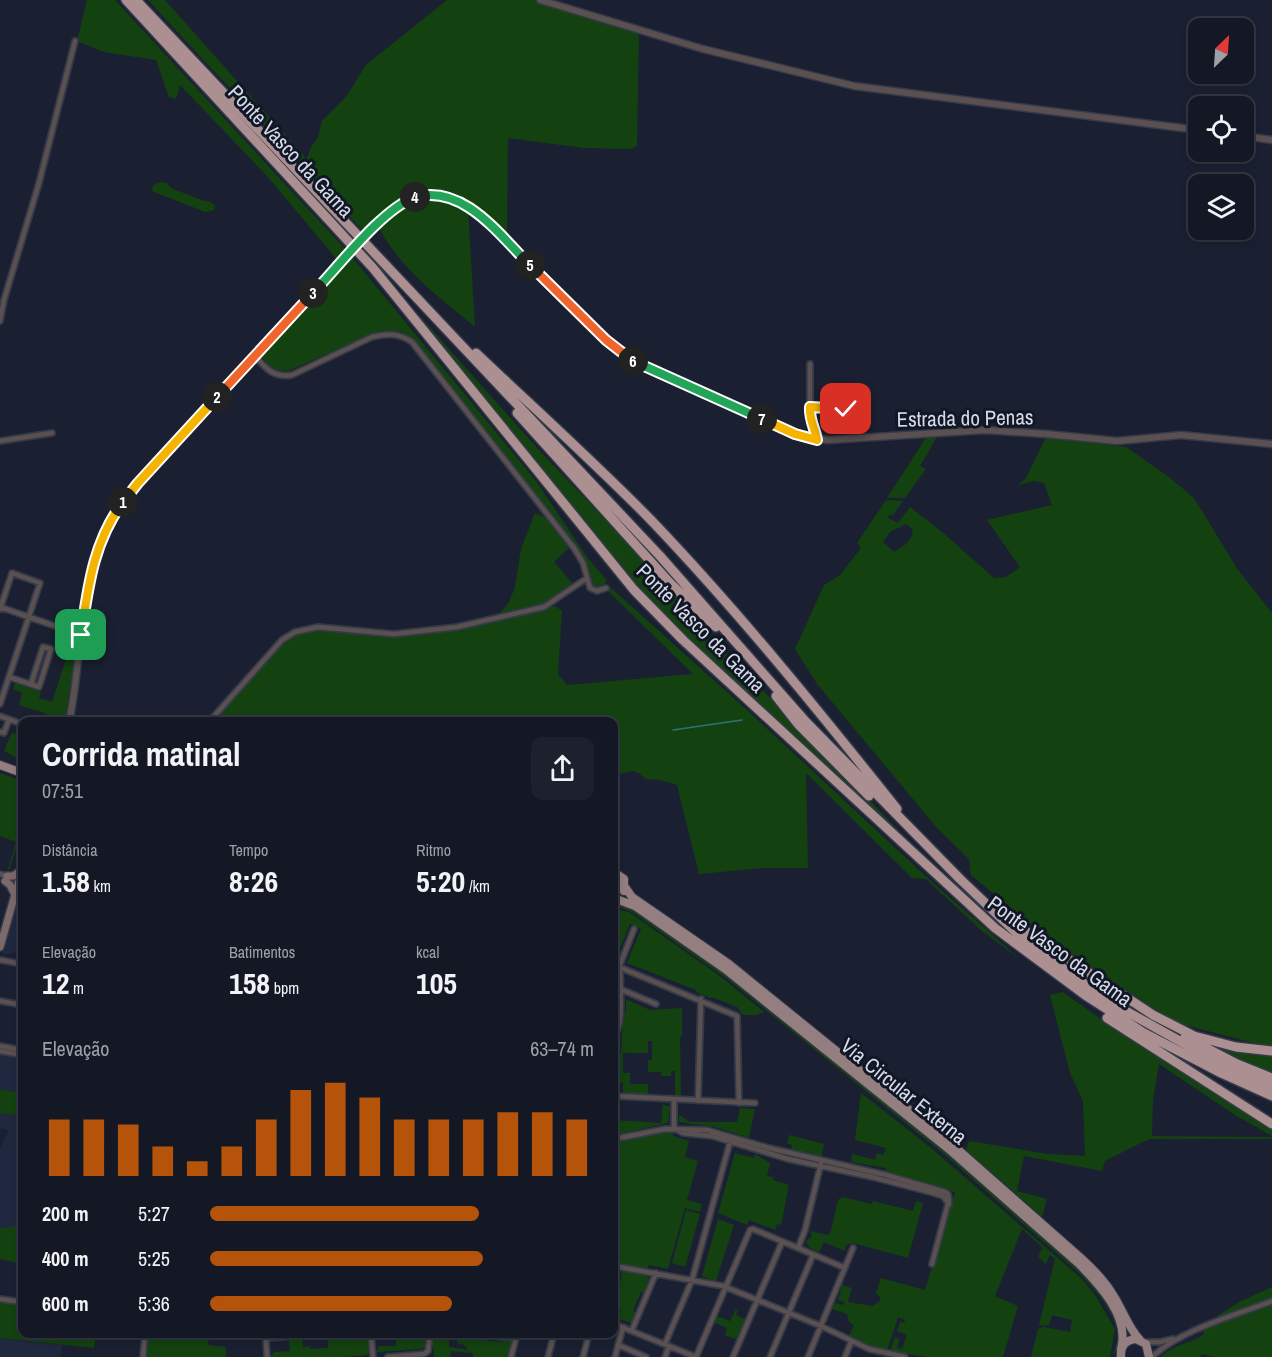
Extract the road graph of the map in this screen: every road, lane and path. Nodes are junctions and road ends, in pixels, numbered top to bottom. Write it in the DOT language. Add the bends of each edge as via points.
graph roads {
  1 [pos="126,0"];
  2 [pos="136,0"];
  3 [pos="540,0"];
  4 [pos="75,41"];
  5 [pos="1188,129"];
  6 [pos="1254,137"];
  7 [pos="1272,140"];
  8 [pos="390,271"];
  9 [pos="0,321"];
  10 [pos="255,356"];
  11 [pos="810,364"];
  12 [pos="810,407"];
  13 [pos="846,409"];
  14 [pos="52,433"];
  15 [pos="817,440"];
  16 [pos="0,441"];
  17 [pos="1272,444"];
  18 [pos="587,578"];
  19 [pos="606,588"];
  20 [pos="0,608"];
  21 [pos="29,617"];
  22 [pos="81,635"];
  23 [pos="9,677"];
  24 [pos="31,684"];
  25 [pos="0,704"];
  26 [pos="0,716"];
  27 [pos="70,717"];
  28 [pos="213,717"];
  29 [pos="9,719"];
  30 [pos="18,722"];
  31 [pos="0,732"];
  32 [pos="0,762"];
  33 [pos="18,767"];
  34 [pos="18,771"];
  35 [pos="929,849"];
  36 [pos="18,873"];
  37 [pos="618,874"];
  38 [pos="3,878"];
  39 [pos="18,885"];
  40 [pos="625,887"];
  41 [pos="15,896"];
  42 [pos="618,897"];
  43 [pos="618,900"];
  44 [pos="989,906"];
  45 [pos="995,928"];
  46 [pos="634,929"];
  47 [pos="1023,930"];
  48 [pos="0,947"];
  49 [pos="0,960"];
  50 [pos="18,963"];
  51 [pos="618,967"];
  52 [pos="618,991"];
  53 [pos="700,999"];
  54 [pos="0,1001"];
  55 [pos="18,1004"];
  56 [pos="656,1004"];
  57 [pos="0,1046"];
  58 [pos="0,1051"];
  59 [pos="18,1051"];
  60 [pos="1272,1051"];
  61 [pos="18,1052"];
  62 [pos="1272,1078"];
  63 [pos="1272,1087"];
  64 [pos="618,1096"];
  65 [pos="1272,1096"];
  66 [pos="674,1100"];
  67 [pos="698,1101"];
  68 [pos="739,1103"];
  69 [pos="755,1103"];
  70 [pos="1272,1124"];
  71 [pos="674,1128"];
  72 [pos="618,1138"];
  73 [pos="730,1142"];
  74 [pos="821,1163"];
  75 [pos="782,1242"];
  76 [pos="798,1248"];
  77 [pos="853,1248"];
  78 [pos="813,1255"];
  79 [pos="932,1264"];
  80 [pos="618,1267"];
  81 [pos="845,1268"];
  82 [pos="656,1272"];
  83 [pos="692,1280"];
  84 [pos="726,1287"];
  85 [pos="0,1299"];
  86 [pos="757,1300"];
  87 [pos="18,1301"];
  88 [pos="1272,1301"];
  89 [pos="789,1313"];
  90 [pos="618,1326"];
  91 [pos="821,1326"];
  92 [pos="622,1327"];
  93 [pos="632,1330"];
  94 [pos="145,1338"];
  95 [pos="268,1338"];
  96 [pos="371,1338"];
  97 [pos="430,1338"];
  98 [pos="516,1338"];
  99 [pos="553,1338"];
  100 [pos="588,1338"];
  101 [pos="1179,1338"];
  102 [pos="1142,1341"];
  103 [pos="851,1342"];
  104 [pos="618,1345"];
  105 [pos="667,1345"];
  106 [pos="1120,1354"];
  107 [pos="267,1356"];
  108 [pos="144,1357"];
  109 [pos="373,1357"];
  110 [pos="388,1357"];
  111 [pos="511,1357"];
  112 [pos="548,1357"];
  113 [pos="583,1357"];
  114 [pos="615,1357"];
  115 [pos="646,1357"];
  116 [pos="665,1357"];
  117 [pos="696,1357"];
  118 [pos="734,1357"];
  119 [pos="770,1357"];
  120 [pos="808,1357"];
  121 [pos="845,1357"];
  122 [pos="905,1357"];
  123 [pos="1151,1357"];
  1 -- 45 [label="highway, Ponte Vasco da Gama" via="373,268 641,598"];
  2 -- 8 [label="highway, Ponte Vasco da Gama"];
  3 -- 5 [label="street" via="703,48 854,86"];
  4 -- 9 [label="street"];
  6 -- 7 [label="street"];
  8 -- 35 [label="highway, Ponte Vasco da Gama" via="660,556 806,722"];
  8 -- 35 [label="highway, Ponte Vasco da Gama" via="662,532 751,630"];
  10 -- 15 [label="street, Estrada do Penas, bridge" via="395,208 413,198 433,195 458,201 485,221 632,361 795,434"];
  10 -- 18 [label="street" via="269,371 284,376 372,337 403,336 412,342 574,548"];
  10 -- 22 [label="street, Estrada do Penas" via="138,483 107,527 93,565"];
  11 -- 12 [label="street"];
  12 -- 13 [label="street"];
  12 -- 15 [label="street"];
  14 -- 16 [label="street"];
  15 -- 17 [label="street, Estrada do Penas" via="985,430 1117,441 1181,435"];
  18 -- 19 [label="street" via="591,590"];
  18 -- 28 [label="street" via="544,607 457,627 394,634 318,627 295,632 282,640"];
  20 -- 21 [label="street"];
  20 -- 21 [label="street" via="12,573 40,583"];
  21 -- 22 [label="street"];
  21 -- 23 [label="street"];
  22 -- 27 [label="street, Estrada do Penas"];
  23 -- 24 [label="street"];
  23 -- 25 [label="street"];
  24 -- 24 [label="street" via="39,687 51,649 43,646"];
  26 -- 29 [label="street"];
  29 -- 30 [label="street"];
  29 -- 31 [label="street" via="4,733"];
  32 -- 33 [label="main road"];
  32 -- 34 [label="main road"];
  35 -- 44 [label="highway, Ponte Vasco da Gama"];
  36 -- 38 [label="main road"];
  37 -- 40 [label="main road, Via Circular Externa"];
  38 -- 41 [label="main road"];
  39 -- 41 [label="main road"];
  40 -- 42 [label="main road"];
  40 -- 102 [label="main road, Via Circular Externa" via="632,897 729,964 927,1125 1082,1259 1113,1295 1134,1334"];
  41 -- 48 [label="main road"];
  43 -- 106 [label="main road, Via Circular Externa" via="635,906 725,969 951,1151 1078,1263 1095,1280 1119,1319 1124,1339"];
  44 -- 47 [label="highway"];
  44 -- 63 [label="highway, Ponte Vasco da Gama" via="1024,940 1115,1005 1221,1064"];
  45 -- 65 [label="highway, Ponte Vasco da Gama" via="1127,1023"];
  45 -- 70 [label="highway" via="1095,1009"];
  46 -- 51 [label="street"];
  47 -- 60 [label="highway" via="1124,998 1194,1036"];
  47 -- 62 [label="highway" via="1151,1019"];
  49 -- 50 [label="street"];
  51 -- 52 [label="street"];
  51 -- 53 [label="street"];
  52 -- 56 [label="street"];
  53 -- 67 [label="street"];
  53 -- 68 [label="street" via="737,1016"];
  54 -- 55 [label="street"];
  57 -- 59 [label="street"];
  58 -- 61 [label="street"];
  64 -- 66 [label="street"];
  66 -- 67 [label="street"];
  66 -- 71 [label="street"];
  67 -- 68 [label="street"];
  68 -- 69 [label="street"];
  71 -- 72 [label="street"];
  71 -- 73 [label="street"];
  71 -- 74 [label="street" via="707,1130"];
  73 -- 74 [label="street"];
  73 -- 83 [label="street"];
  74 -- 76 [label="street"];
  74 -- 79 [label="street" via="872,1174 948,1200"];
  75 -- 76 [label="street"];
  75 -- 84 [label="street" via="750,1230"];
  75 -- 86 [label="street"];
  76 -- 78 [label="street"];
  77 -- 81 [label="street"];
  78 -- 81 [label="street"];
  78 -- 89 [label="street"];
  80 -- 82 [label="street"];
  81 -- 91 [label="street"];
  82 -- 83 [label="street"];
  82 -- 93 [label="street"];
  83 -- 84 [label="street"];
  83 -- 105 [label="street"];
  84 -- 86 [label="street"];
  84 -- 117 [label="street"];
  85 -- 87 [label="street"];
  86 -- 89 [label="street"];
  86 -- 118 [label="street"];
  88 -- 101 [label="street"];
  89 -- 91 [label="street"];
  89 -- 119 [label="street"];
  90 -- 92 [label="street"];
  91 -- 103 [label="street"];
  91 -- 120 [label="street"];
  92 -- 93 [label="street"];
  92 -- 104 [label="street"];
  93 -- 105 [label="street"];
  94 -- 108 [label="street"];
  95 -- 107 [label="street"];
  96 -- 109 [label="street"];
  97 -- 110 [label="street" via="424,1354"];
  98 -- 111 [label="street"];
  99 -- 112 [label="street"];
  100 -- 113 [label="street"];
  101 -- 102 [label="street"];
  101 -- 123 [label="street"];
  102 -- 106 [label="main road" via="1126,1342"];
  102 -- 123 [label="main road, Via Circular Externa"];
  103 -- 121 [label="street"];
  103 -- 122 [label="street"];
  104 -- 114 [label="street"];
  104 -- 115 [label="street"];
  105 -- 116 [label="street"];
  105 -- 117 [label="street"];
}
